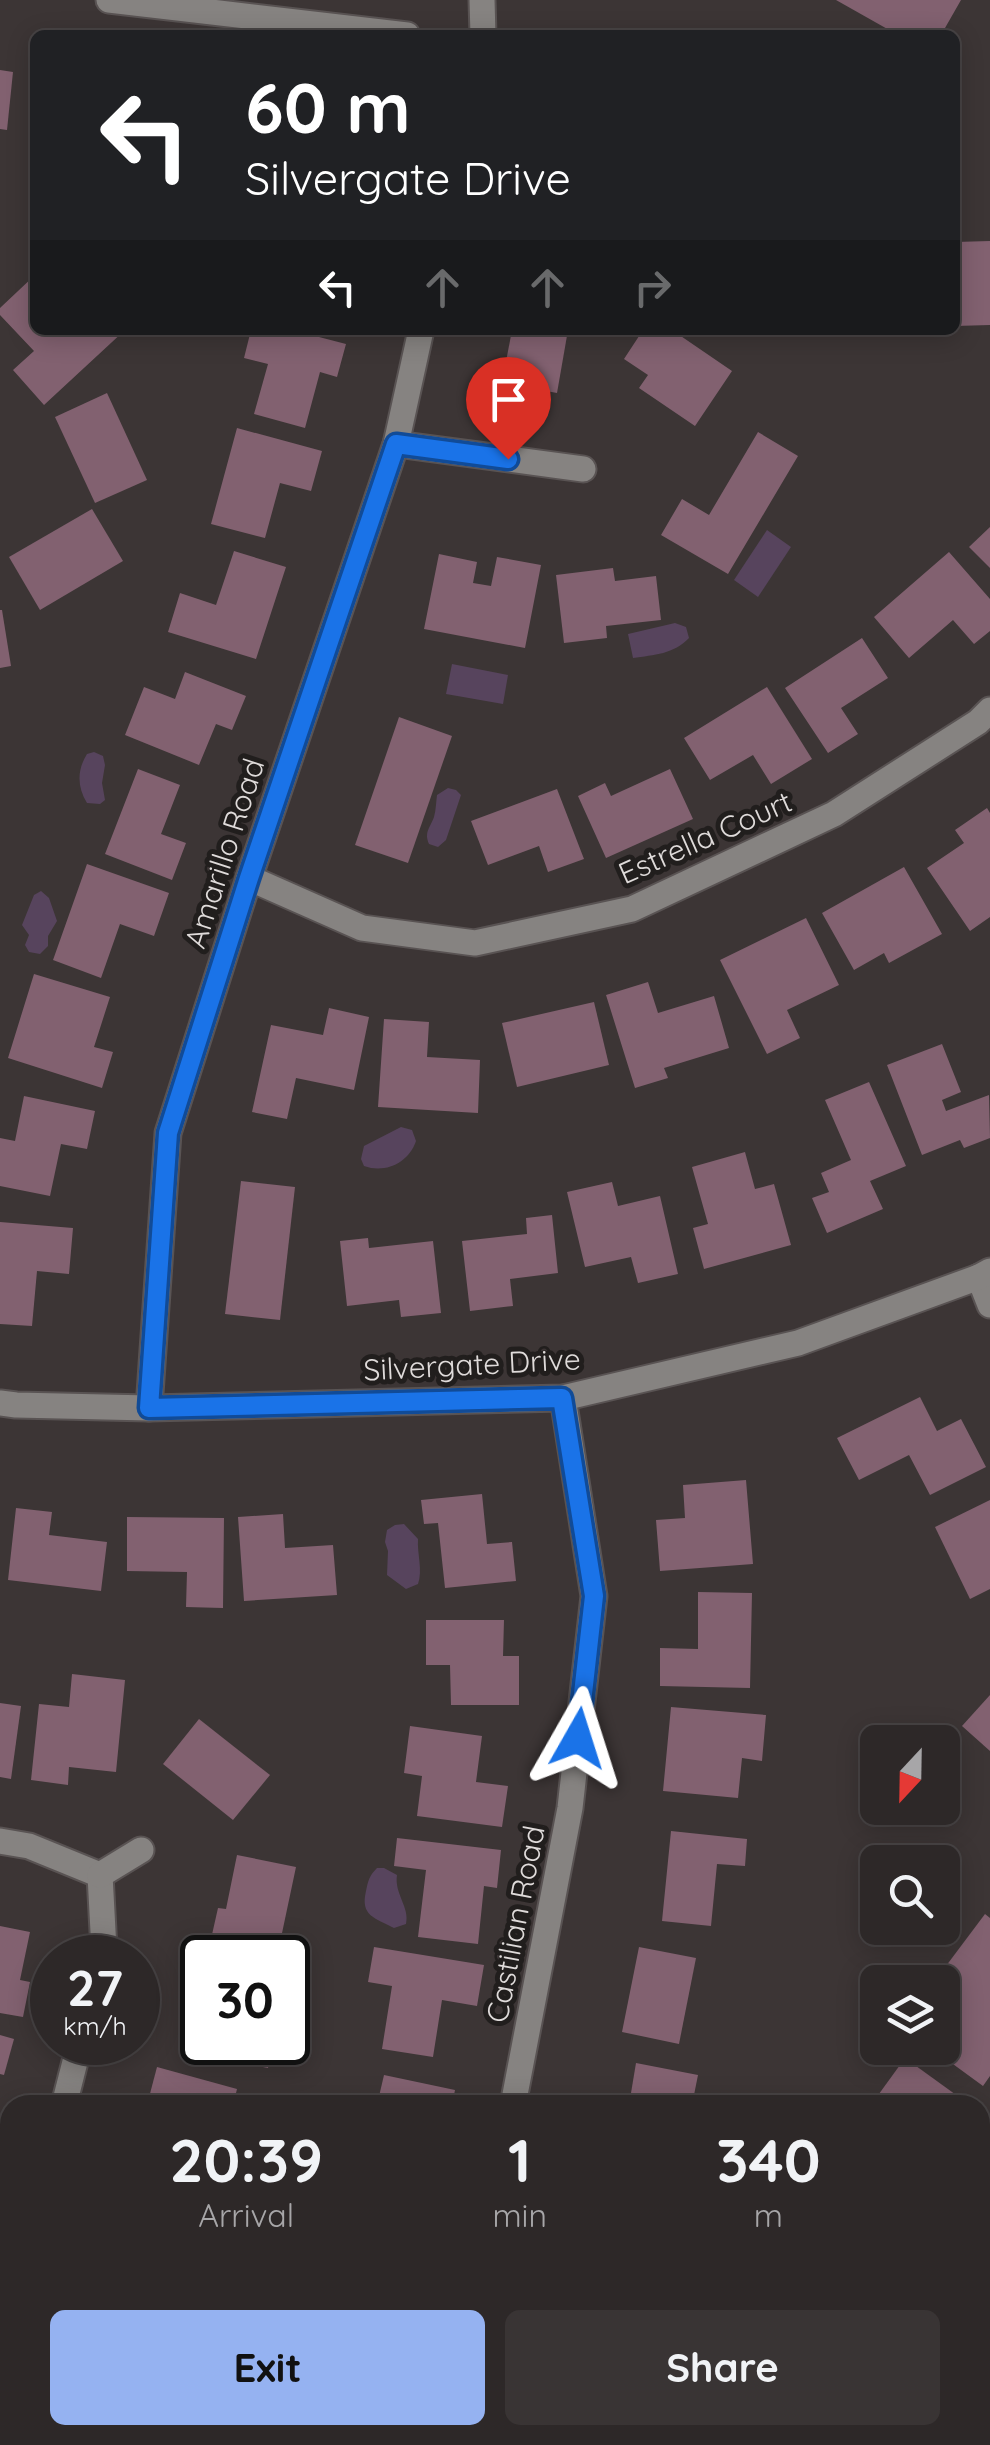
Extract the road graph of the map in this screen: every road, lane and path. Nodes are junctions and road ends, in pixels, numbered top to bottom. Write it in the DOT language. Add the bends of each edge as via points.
graph roads {
  1 [pos="109,0"];
  2 [pos="482,0"];
  3 [pos="364,30"];
  4 [pos="483,30"];
  5 [pos="419,335"];
  6 [pos="396,444"];
  7 [pos="583,469"];
  8 [pos="990,710"];
  9 [pos="249,878"];
  10 [pos="984,1274"];
  11 [pos="990,1305"];
  12 [pos="562,1398"];
  13 [pos="0,1402"];
  14 [pos="149,1408"];
  15 [pos="0,1841"];
  16 [pos="141,1850"];
  17 [pos="100,1875"];
  18 [pos="103,1935"];
  19 [pos="74,2065"];
  20 [pos="67,2095"];
  21 [pos="515,2095"];
  1 -- 3 [label="street"];
  2 -- 4 [label="street"];
  5 -- 6 [label="street, Amarillo Road"];
  6 -- 7 [label="street"];
  6 -- 9 [label="street, Amarillo Road"];
  8 -- 9 [label="street, Estrella Court" via="834,814 612,913 476,943 362,928"];
  9 -- 14 [label="street, Amarillo Road" via="168,1133"];
  10 -- 11 [label="street"];
  10 -- 12 [label="street, Silvergate Drive" via="798,1343"];
  12 -- 14 [label="street, Silvergate Drive"];
  12 -- 21 [label="street, Castilian Road" via="594,1596 570,1808"];
  13 -- 14 [label="street, Silvergate Drive"];
  15 -- 17 [label="street"];
  16 -- 17 [label="street"];
  17 -- 18 [label="street"];
  19 -- 20 [label="street"];
}
